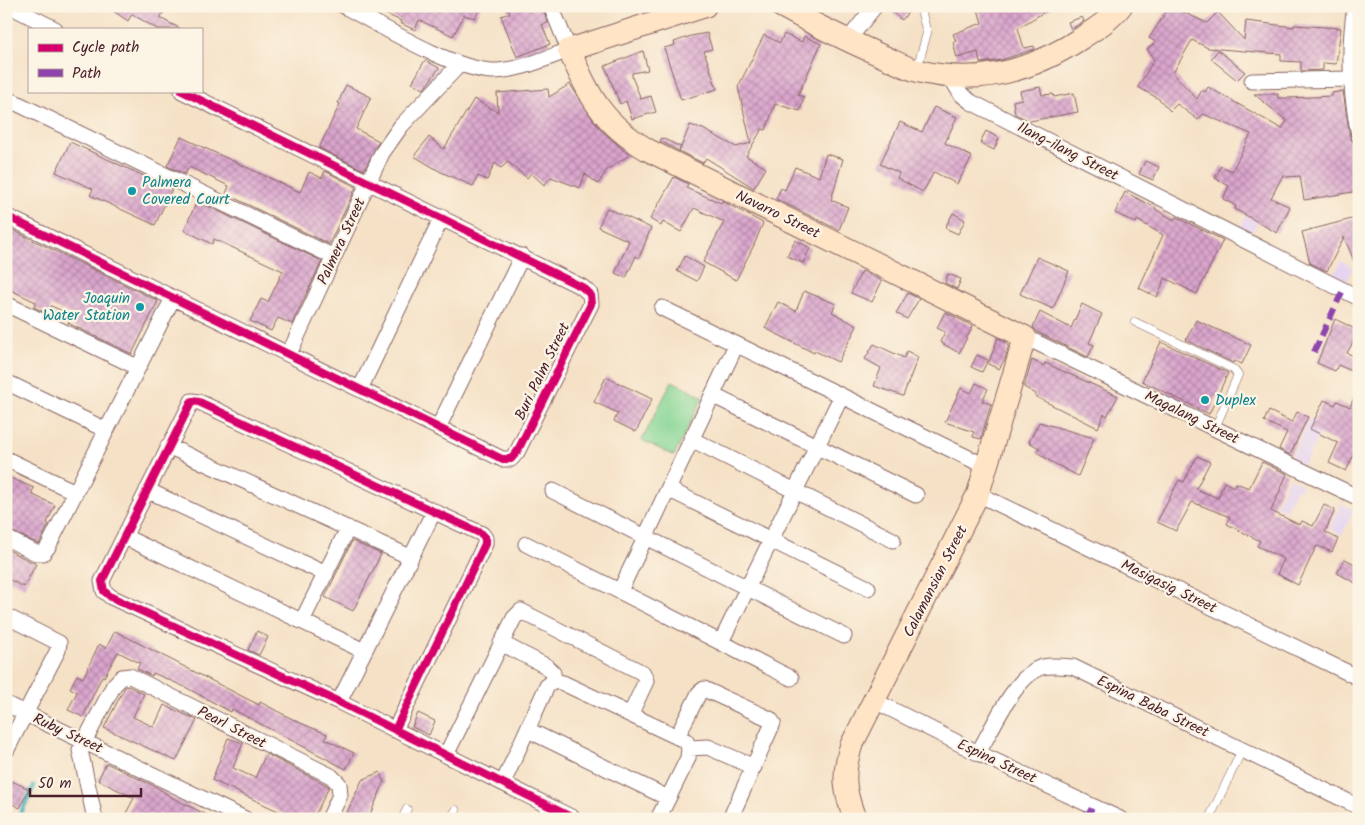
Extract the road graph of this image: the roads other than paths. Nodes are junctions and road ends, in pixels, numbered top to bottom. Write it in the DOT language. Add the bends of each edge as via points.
graph roads {
  1 [pos="10,6"];
  2 [pos="344,6"];
  3 [pos="551,6"];
  4 [pos="705,6"];
  5 [pos="781,6"];
  6 [pos="875,6"];
  7 [pos="920,6"];
  8 [pos="1121,6"];
  9 [pos="1355,6"];
  10 [pos="53,28"];
  11 [pos="848,40"];
  12 [pos="570,50"];
  13 [pos="459,64"];
  14 [pos="917,71"];
  15 [pos="950,76"];
  16 [pos="1351,79"];
  17 [pos="1252,81"];
  18 [pos="184,92"];
  19 [pos="6,98"];
  20 [pos="1359,135"];
  21 [pos="369,182"];
  22 [pos="6,216"];
  23 [pos="442,217"];
  24 [pos="522,256"];
  25 [pos="334,257"];
  26 [pos="173,298"];
  27 [pos="1359,298"];
  28 [pos="6,304"];
  29 [pos="662,308"];
  30 [pos="1136,322"];
  31 [pos="1025,337"];
  32 [pos="736,345"];
  33 [pos="288,354"];
  34 [pos="138,368"];
  35 [pos="6,382"];
  36 [pos="360,389"];
  37 [pos="712,395"];
  38 [pos="841,397"];
  39 [pos="438,428"];
  40 [pos="1215,428"];
  41 [pos="106,430"];
  42 [pos="692,440"];
  43 [pos="168,446"];
  44 [pos="816,446"];
  45 [pos="6,459"];
  46 [pos="987,467"];
  47 [pos="668,489"];
  48 [pos="147,490"];
  49 [pos="553,491"];
  50 [pos="795,491"];
  51 [pos="75,492"];
  52 [pos="978,494"];
  53 [pos="916,495"];
  54 [pos="1359,498"];
  55 [pos="434,510"];
  56 [pos="348,528"];
  57 [pos="125,537"];
  58 [pos="645,537"];
  59 [pos="6,538"];
  60 [pos="771,540"];
  61 [pos="893,540"];
  62 [pos="526,544"];
  63 [pos="410,557"];
  64 [pos="326,574"];
  65 [pos="748,588"];
  66 [pos="868,588"];
  67 [pos="620,591"];
  68 [pos="6,616"];
  69 [pos="302,621"];
  70 [pos="844,636"];
  71 [pos="721,642"];
  72 [pos="501,643"];
  73 [pos="364,651"];
  74 [pos="791,678"];
  75 [pos="1359,678"];
  76 [pos="554,681"];
  77 [pos="875,701"];
  78 [pos="338,702"];
  79 [pos="6,704"];
  80 [pos="25,713"];
  81 [pos="631,714"];
  82 [pos="395,730"];
  83 [pos="528,730"];
  84 [pos="677,737"];
  85 [pos="85,740"];
  86 [pos="689,748"];
  87 [pos="1242,750"];
  88 [pos="6,751"];
  89 [pos="978,753"];
  90 [pos="446,755"];
  91 [pos="754,767"];
  92 [pos="503,783"];
  93 [pos="668,798"];
  94 [pos="1359,807"];
  95 [pos="408,809"];
  96 [pos="456,810"];
  97 [pos="545,812"];
  98 [pos="95,819"];
  99 [pos="245,819"];
  100 [pos="329,819"];
  101 [pos="402,819"];
  102 [pos="451,819"];
  103 [pos="575,819"];
  104 [pos="658,819"];
  105 [pos="730,819"];
  106 [pos="854,819"];
  107 [pos="1120,819"];
  108 [pos="1210,819"];
  1 -- 10 [label="street"];
  2 -- 13 [label="street"];
  3 -- 12 [label="street"];
  4 -- 12 [label="street"];
  5 -- 11 [label="street"];
  6 -- 11 [label="street"];
  7 -- 14 [label="lane" via="927,33"];
  8 -- 15 [label="street" via="1068,47 1030,66 982,76"];
  9 -- 16 [label="street"];
  11 -- 14 [label="street"];
  12 -- 13 [label="street" via="507,70 492,71"];
  12 -- 31 [label="street, Navarro Street" via="600,111 630,140"];
  13 -- 21 [label="street, Palmera Street" via="392,138"];
  14 -- 15 [label="street"];
  15 -- 27 [label="street, Ilang-ilang Street" via="961,94 971,102"];
  16 -- 17 [label="street"];
  16 -- 20 [label="street"];
  18 -- 21 [label="street"];
  19 -- 25 [label="street"];
  21 -- 23 [label="street"];
  21 -- 25 [label="street, Palmera Street"];
  22 -- 26 [label="street"];
  23 -- 24 [label="street"];
  23 -- 36 [label="street"];
  24 -- 39 [label="street"];
  24 -- 39 [label="street, Buri Palm Street" via="582,287 590,294 591,304 511,459 502,459"];
  25 -- 33 [label="street, Palmera Street"];
  26 -- 33 [label="street"];
  26 -- 34 [label="street"];
  28 -- 34 [label="street"];
  29 -- 32 [label="street"];
  30 -- 40 [label="lane" via="1232,369 1238,375"];
  31 -- 40 [label="street, Magalang Street"];
  31 -- 46 [label="street, Calamansian Street"];
  32 -- 37 [label="street"];
  32 -- 38 [label="street"];
  33 -- 36 [label="street"];
  34 -- 41 [label="street"];
  35 -- 41 [label="street"];
  36 -- 39 [label="street"];
  37 -- 42 [label="street"];
  37 -- 44 [label="street"];
  38 -- 44 [label="street"];
  38 -- 46 [label="street"];
  40 -- 54 [label="street, Magalang Street"];
  41 -- 51 [label="street"];
  42 -- 47 [label="street"];
  42 -- 50 [label="street"];
  43 -- 48 [label="street"];
  43 -- 55 [label="street" via="188,406 192,401 199,402"];
  43 -- 56 [label="street"];
  44 -- 50 [label="street"];
  44 -- 53 [label="street"];
  45 -- 51 [label="street"];
  46 -- 52 [label="street, Calamansian Street"];
  47 -- 58 [label="street"];
  47 -- 60 [label="street"];
  48 -- 57 [label="street"];
  48 -- 64 [label="street"];
  49 -- 58 [label="street"];
  50 -- 60 [label="street"];
  50 -- 61 [label="street"];
  51 -- 59 [label="street" via="43,553 36,553"];
  52 -- 75 [label="street, Masigasig Street"];
  52 -- 77 [label="street, Calamansian Street"];
  55 -- 63 [label="street"];
  55 -- 82 [label="street" via="482,534 485,544"];
  56 -- 63 [label="street"];
  56 -- 64 [label="street"];
  57 -- 69 [label="street"];
  57 -- 78 [label="street" via="102,581 104,591 111,597"];
  58 -- 65 [label="street"];
  58 -- 67 [label="street"];
  60 -- 65 [label="street"];
  60 -- 66 [label="street"];
  62 -- 67 [label="street"];
  63 -- 73 [label="street"];
  64 -- 69 [label="street"];
  65 -- 70 [label="street"];
  65 -- 71 [label="street"];
  67 -- 71 [label="street"];
  68 -- 80 [label="street" via="59,643"];
  69 -- 73 [label="street"];
  71 -- 74 [label="street"];
  72 -- 76 [label="street" via="546,666 553,673"];
  72 -- 81 [label="street" via="514,618 523,611 640,671 646,676 646,681"];
  72 -- 90 [label="street"];
  73 -- 78 [label="street"];
  76 -- 81 [label="street"];
  76 -- 83 [label="street" via="547,686"];
  77 -- 89 [label="street, Espina Street"];
  77 -- 106 [label="street, Calamansian Street" via="851,746 844,769 846,797"];
  78 -- 82 [label="street"];
  79 -- 80 [label="street, Ruby Street"];
  80 -- 85 [label="street, Ruby Street"];
  80 -- 88 [label="street"];
  81 -- 84 [label="street"];
  82 -- 90 [label="street"];
  83 -- 92 [label="street"];
  83 -- 93 [label="street"];
  84 -- 86 [label="street" via="686,741"];
  84 -- 91 [label="street" via="699,693 709,690 774,723"];
  85 -- 98 [label="street" via="80,754"];
  85 -- 99 [label="street, Ruby Street"];
  85 -- 100 [label="street, Pearl Street" via="114,685 122,677 130,676 331,776 339,784 340,795"];
  86 -- 91 [label="street" via="714,749"];
  86 -- 93 [label="street" via="688,758"];
  87 -- 89 [label="street, Espina Baba Street" via="1073,667 1054,666 1040,668 1021,680"];
  87 -- 94 [label="street, Espina Baba Street"];
  87 -- 108 [label="lane"];
  89 -- 107 [label="street, Espina Street"];
  90 -- 92 [label="street"];
  91 -- 105 [label="street"];
  92 -- 97 [label="street"];
  93 -- 104 [label="street"];
  95 -- 101 [label="lane"];
  96 -- 102 [label="lane"];
  97 -- 103 [label="street"];
}
